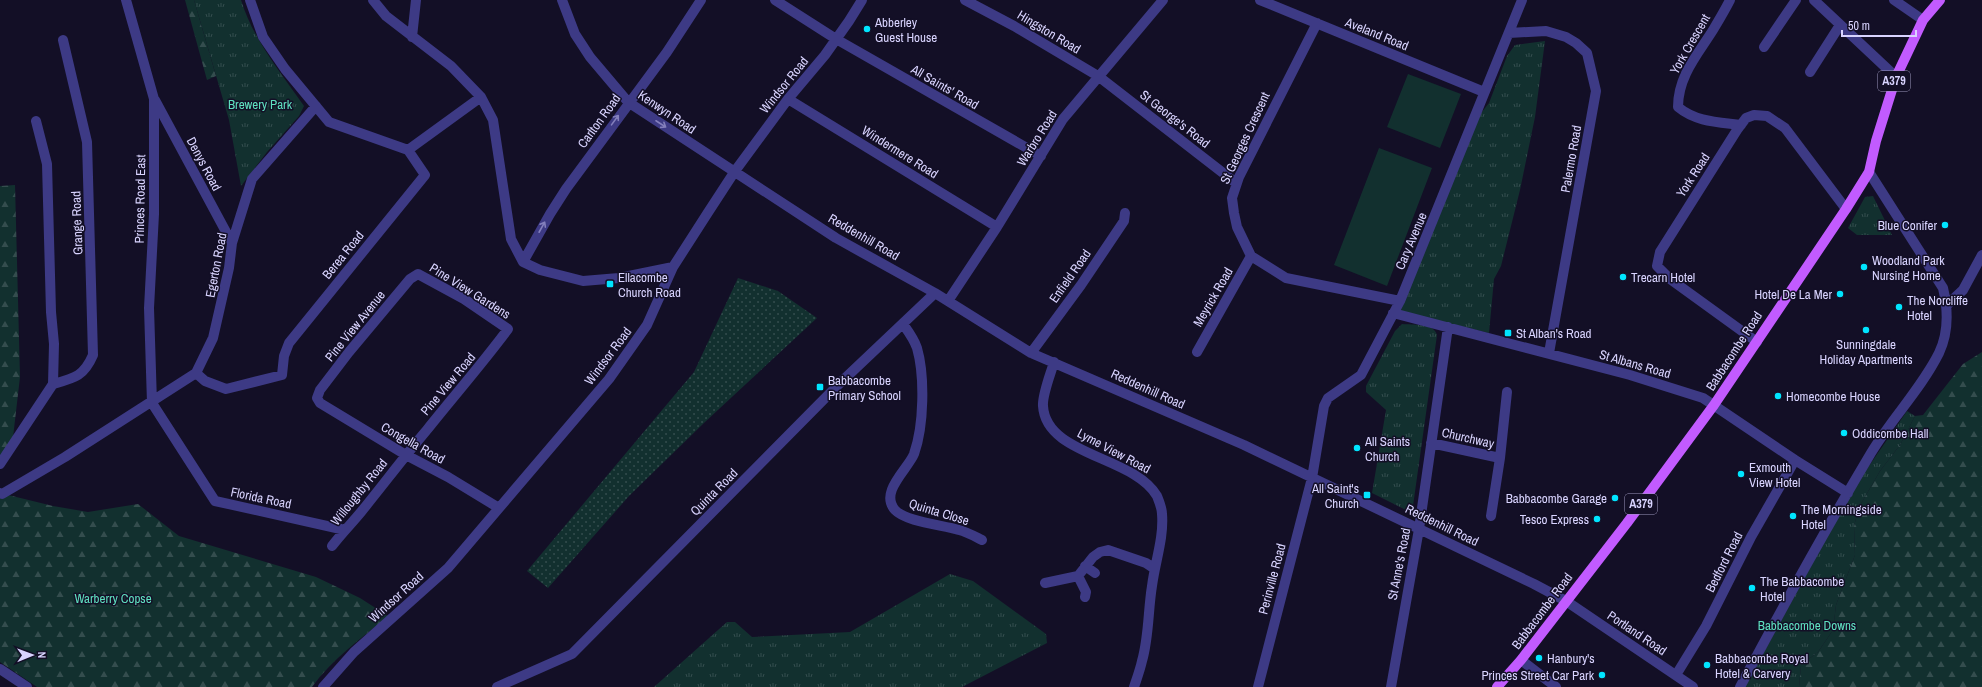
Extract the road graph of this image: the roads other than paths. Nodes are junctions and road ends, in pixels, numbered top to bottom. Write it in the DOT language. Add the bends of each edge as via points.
graph roads {
  1 [pos="126,0"];
  2 [pos="250,0"];
  3 [pos="373,0"];
  4 [pos="416,0"];
  5 [pos="562,0"];
  6 [pos="701,0"];
  7 [pos="775,0"];
  8 [pos="862,0"];
  9 [pos="965,0"];
  10 [pos="1163,0"];
  11 [pos="1260,0"];
  12 [pos="1522,0"];
  13 [pos="1730,0"];
  14 [pos="1796,0"];
  15 [pos="1814,0"];
  16 [pos="1894,0"];
  17 [pos="1940,0"];
  18 [pos="1923,20"];
  19 [pos="1317,23"];
  20 [pos="1840,25"];
  21 [pos="1509,33"];
  22 [pos="412,37"];
  23 [pos="836,39"];
  24 [pos="63,40"];
  25 [pos="1764,47"];
  26 [pos="1810,72"];
  27 [pos="1098,76"];
  28 [pos="1896,77"];
  29 [pos="1484,92"];
  30 [pos="481,97"];
  31 [pos="154,99"];
  32 [pos="788,99"];
  33 [pos="628,102"];
  34 [pos="316,106"];
  35 [pos="36,121"];
  36 [pos="1741,125"];
  37 [pos="408,150"];
  38 [pos="1041,156"];
  39 [pos="735,171"];
  40 [pos="1869,172"];
  41 [pos="1236,183"];
  42 [pos="1846,209"];
  43 [pos="1125,212"];
  44 [pos="997,227"];
  45 [pos="232,243"];
  46 [pos="1982,255"];
  47 [pos="1251,256"];
  48 [pos="523,262"];
  49 [pos="673,267"];
  50 [pos="418,274"];
  51 [pos="935,293"];
  52 [pos="948,301"];
  53 [pos="1400,301"];
  54 [pos="1947,305"];
  55 [pos="1393,313"];
  56 [pos="903,324"];
  57 [pos="1448,327"];
  58 [pos="508,329"];
  59 [pos="1757,342"];
  60 [pos="1197,352"];
  61 [pos="1031,353"];
  62 [pos="1549,353"];
  63 [pos="1054,362"];
  64 [pos="196,373"];
  65 [pos="53,384"];
  66 [pos="1507,392"];
  67 [pos="316,398"];
  68 [pos="152,403"];
  69 [pos="1714,405"];
  70 [pos="1431,443"];
  71 [pos="406,455"];
  72 [pos="1500,458"];
  73 [pos="1795,460"];
  74 [pos="0,464"];
  75 [pos="1312,478"];
  76 [pos="0,493"];
  77 [pos="1848,493"];
  78 [pos="499,508"];
  79 [pos="1491,516"];
  80 [pos="1419,528"];
  81 [pos="345,530"];
  82 [pos="982,540"];
  83 [pos="332,546"];
  84 [pos="1085,566"];
  85 [pos="1155,569"];
  86 [pos="1095,573"];
  87 [pos="1078,576"];
  88 [pos="1045,583"];
  89 [pos="1085,597"];
  90 [pos="1566,601"];
  91 [pos="1521,660"];
  92 [pos="0,669"];
  93 [pos="1676,675"];
  94 [pos="27,687"];
  95 [pos="323,687"];
  96 [pos="497,687"];
  97 [pos="1134,687"];
  98 [pos="1258,687"];
  99 [pos="1391,687"];
  100 [pos="1497,687"];
  101 [pos="1556,687"];
  102 [pos="1693,687"];
  103 [pos="1740,687"];
  1 -- 31 [label="street, Princes Road East"];
  2 -- 34 [label="street" via="263,37 285,69"];
  3 -- 22 [label="street" via="386,16"];
  4 -- 22 [label="street"];
  5 -- 33 [label="street, Kenwyn Road" via="575,34 590,57"];
  6 -- 33 [label="street, Carlton Road" via="667,52"];
  7 -- 23 [label="street, All Saints' Road"];
  8 -- 23 [label="street, Windsor Road"];
  9 -- 27 [label="street, Hingston Road"];
  10 -- 27 [label="street, Warbro Road"];
  11 -- 19 [label="street, Aveland Road"];
  12 -- 21 [label="street, Cary Avenue"];
  13 -- 36 [label="street, York Crescent" via="1688,70 1678,93 1678,107 1688,116"];
  14 -- 25 [label="street"];
  15 -- 20 [label="street"];
  16 -- 18 [label="street"];
  17 -- 18 [label="main road, Babbacombe Road / A379"];
  18 -- 28 [label="main road, Babbacombe Road / A379"];
  19 -- 29 [label="street, Aveland Road"];
  19 -- 41 [label="street, St Georges Crescent"];
  20 -- 26 [label="street"];
  20 -- 28 [label="street"];
  21 -- 29 [label="street, Cary Avenue"];
  21 -- 62 [label="street, Palermo Road" via="1546,31 1566,36 1587,53 1596,91"];
  22 -- 30 [label="street" via="451,66"];
  23 -- 32 [label="street, Windsor Road"];
  23 -- 38 [label="street, All Saints' Road"];
  24 -- 65 [label="street, Grange Road" via="87,142 93,355 82,373"];
  27 -- 38 [label="street, Warbro Road" via="1063,119"];
  27 -- 41 [label="street, St George's Road"];
  28 -- 40 [label="main road, Babbacombe Road / A379"];
  29 -- 53 [label="street, Cary Avenue"];
  30 -- 37 [label="street"];
  30 -- 48 [label="street" via="493,120 512,239"];
  31 -- 45 [label="street, Denys Road"];
  31 -- 68 [label="street, Princes Road East" via="154,214 149,308"];
  32 -- 39 [label="street, Windsor Road"];
  32 -- 44 [label="street, Windermere Road"];
  33 -- 39 [label="street, Kenwyn Road, one-way"];
  48 -- 33 [label="street, Carlton Road, one-way" via="566,189"];
  34 -- 37 [label="street" via="329,122"];
  34 -- 45 [label="street, Egerton Road" via="252,179"];
  35 -- 65 [label="street" via="48,164"];
  36 -- 42 [label="street, York Road" via="1746,118 1754,114 1767,116 1785,128"];
  36 -- 59 [label="street, York Road" via="1660,252 1657,266 1670,279"];
  37 -- 64 [label="street, Berea Road" via="425,175 289,343 284,356 282,375 226,389 205,381"];
  38 -- 44 [label="street, Warbro Road"];
  39 -- 49 [label="street, Windsor Road"];
  39 -- 51 [label="street, Reddenhill Road" via="836,238"];
  40 -- 42 [label="main road, Babbacombe Road / A379"];
  40 -- 54 [label="street" via="1943,288"];
  41 -- 47 [label="street, St Georges Crescent" via="1232,198 1235,220"];
  42 -- 59 [label="main road, Babbacombe Road / A379"];
  43 -- 61 [label="street, Enfield Road" via="1124,220 1081,285"];
  44 -- 52 [label="street, Warbro Road"];
  45 -- 64 [label="street, Egerton Road" via="213,338"];
  46 -- 54 [label="street" via="1963,290"];
  47 -- 53 [label="street" via="1286,278"];
  47 -- 60 [label="street, Meyrick Road"];
  48 -- 49 [label="street" via="540,270 583,281 620,278"];
  49 -- 78 [label="street, Windsor Road" via="646,325 609,380"];
  50 -- 58 [label="street, Pine View Gardens" via="464,299"];
  50 -- 67 [label="street, Pine View Avenue" via="410,279 367,329"];
  51 -- 52 [label="street, Reddenhill Road"];
  51 -- 56 [label="street, Quinta Road"];
  52 -- 61 [label="street, Reddenhill Road"];
  53 -- 55 [label="street, Cary Avenue"];
  54 -- 77 [label="street" via="1947,325 1939,352 1906,405 1872,451"];
  55 -- 57 [label="street, St Albans Road"];
  55 -- 75 [label="street, Cary Avenue" via="1361,375 1328,398 1324,406"];
  56 -- 82 [label="street, Quinta Close" via="916,347 920,364 922,401 914,453 907,467 894,482 893,506 896,511 909,517 960,530"];
  56 -- 96 [label="street, Quinta Road" via="839,384 572,654"];
  57 -- 62 [label="street, St Albans Road"];
  57 -- 70 [label="street, St Anne's Road"];
  58 -- 71 [label="street, Pine View Road"];
  59 -- 69 [label="main road, Babbacombe Road / A379"];
  61 -- 63 [label="street, Reddenhill Road"];
  62 -- 69 [label="street, St Albans Road" via="1696,396"];
  63 -- 75 [label="street, Reddenhill Road" via="1244,445"];
  63 -- 85 [label="street, Lyme View Road" via="1043,404 1044,417 1050,428 1071,444 1136,475 1150,485 1158,498 1162,513 1160,546"];
  64 -- 68 [label="street, Egerton Road"];
  65 -- 74 [label="street"];
  66 -- 72 [label="street, Churchway"];
  67 -- 71 [label="street, Congella Road" via="320,403"];
  68 -- 76 [label="street" via="65,457"];
  68 -- 81 [label="street, Florida Road" via="215,501"];
  69 -- 73 [label="street, St Albans Road"];
  69 -- 90 [label="main road, Babbacombe Road / A379"];
  70 -- 72 [label="street, Churchway"];
  70 -- 80 [label="street, St Anne's Road"];
  71 -- 78 [label="street, Congella Road"];
  71 -- 81 [label="street, Willoughby Road"];
  72 -- 79 [label="street, Churchway"];
  73 -- 77 [label="street, St Albans Road"];
  73 -- 93 [label="street, Bedford Road" via="1751,537 1706,626"];
  75 -- 80 [label="street, Reddenhill Road"];
  75 -- 98 [label="street, Perinville Road"];
  77 -- 103 [label="street" via="1826,528"];
  78 -- 95 [label="street, Windsor Road" via="448,568 354,652"];
  80 -- 90 [label="street, Reddenhill Road"];
  80 -- 99 [label="street, St Anne's Road"];
  81 -- 83 [label="street, Willoughby Road"];
  84 -- 85 [label="street" via="1100,552 1108,550 1146,563"];
  84 -- 86 [label="street"];
  84 -- 87 [label="street"];
  85 -- 97 [label="street, Lyme View Road" via="1143,660"];
  87 -- 88 [label="street"];
  87 -- 89 [label="street" via="1086,592"];
  90 -- 91 [label="main road, Babbacombe Road / A379"];
  90 -- 93 [label="street, Portland Road"];
  91 -- 100 [label="main road, Babbacombe Road / A379"];
  91 -- 101 [label="street"];
  92 -- 94 [label="street"];
  93 -- 102 [label="street, Portland Road"];
}
